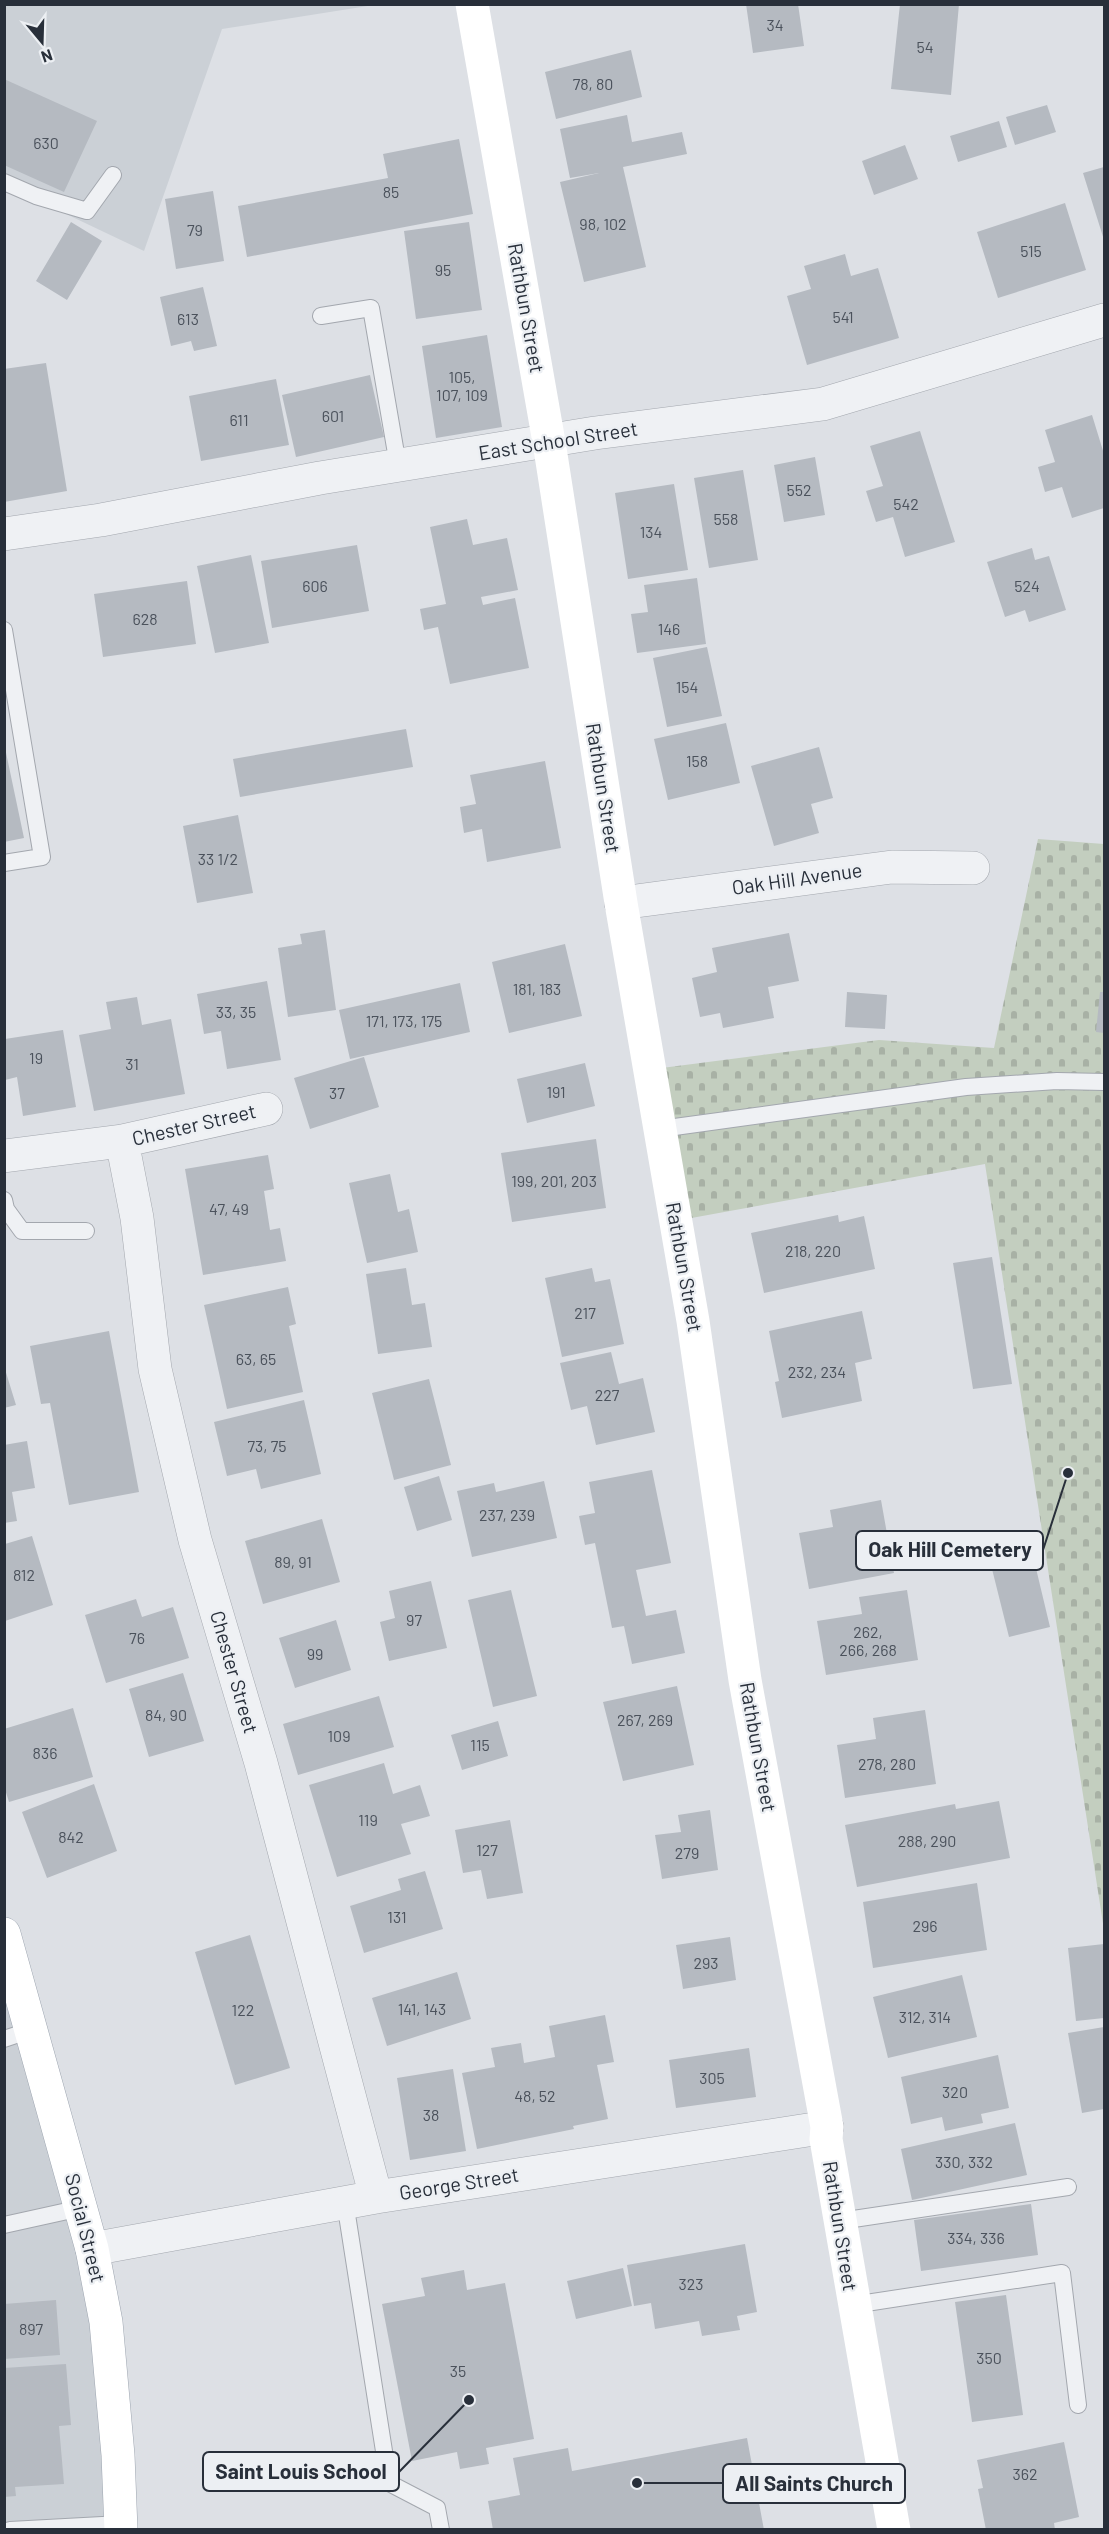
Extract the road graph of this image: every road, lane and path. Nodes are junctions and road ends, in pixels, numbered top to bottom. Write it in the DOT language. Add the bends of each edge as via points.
graph roads {
  1 [pos="472,4"];
  2 [pos="113,175"];
  3 [pos="4,182"];
  4 [pos="321,316"];
  5 [pos="1104,320"];
  6 [pos="549,442"];
  7 [pos="398,465"];
  8 [pos="4,534"];
  9 [pos="5,635"];
  10 [pos="4,863"];
  11 [pos="973,868"];
  12 [pos="621,903"];
  13 [pos="1104,1082"];
  14 [pos="266,1108"];
  15 [pos="660,1129"];
  16 [pos="122,1141"];
  17 [pos="4,1156"];
  18 [pos="4,1200"];
  19 [pos="86,1231"];
  20 [pos="4,1934"];
  21 [pos="18,2035"];
  22 [pos="827,2127"];
  23 [pos="1068,2187"];
  24 [pos="376,2196"];
  25 [pos="345,2202"];
  26 [pos="81,2208"];
  27 [pos="840,2221"];
  28 [pos="4,2226"];
  29 [pos="92,2249"];
  30 [pos="853,2305"];
  31 [pos="1078,2404"];
  32 [pos="121,2527"];
  33 [pos="10,2529"];
  34 [pos="441,2529"];
  35 [pos="894,2529"];
  1 -- 6 [label="main road, Rathbun Street"];
  2 -- 3 [label="lane" via="87,211"];
  4 -- 7 [label="lane" via="371,308"];
  5 -- 6 [label="street, East School Street" via="823,404"];
  6 -- 7 [label="street, East School Street"];
  6 -- 12 [label="main road, Rathbun Street"];
  7 -- 8 [label="street, East School Street"];
  9 -- 10 [label="lane" via="42,856"];
  11 -- 12 [label="street, Oak Hill Avenue" via="892,867"];
  12 -- 15 [label="main road, Rathbun Street"];
  13 -- 15 [label="lane" via="966,1087"];
  14 -- 16 [label="street, Chester Street"];
  15 -- 22 [label="main road, Rathbun Street" via="693,1321 745,1680"];
  16 -- 17 [label="street, Chester Street"];
  16 -- 24 [label="street, Chester Street" via="137,1218 155,1369 195,1540 261,1763"];
  18 -- 19 [label="lane" via="22,1231"];
  20 -- 21 [label="main road, Social Street"];
  21 -- 26 [label="main road, Social Street"];
  22 -- 24 [label="street, George Street"];
  22 -- 27 [label="main road, Rathbun Street"];
  23 -- 27 [label="lane"];
  24 -- 25 [label="street, George Street"];
  25 -- 29 [label="street, George Street"];
  25 -- 34 [label="lane" via="389,2483 437,2508"];
  26 -- 28 [label="lane"];
  26 -- 29 [label="main road, Social Street"];
  27 -- 30 [label="main road, Rathbun Street"];
  29 -- 32 [label="main road, Social Street" via="106,2322"];
  30 -- 31 [label="lane" via="1062,2273"];
  30 -- 35 [label="main road, Rathbun Street"];
  32 -- 33 [label="lane"];
}
